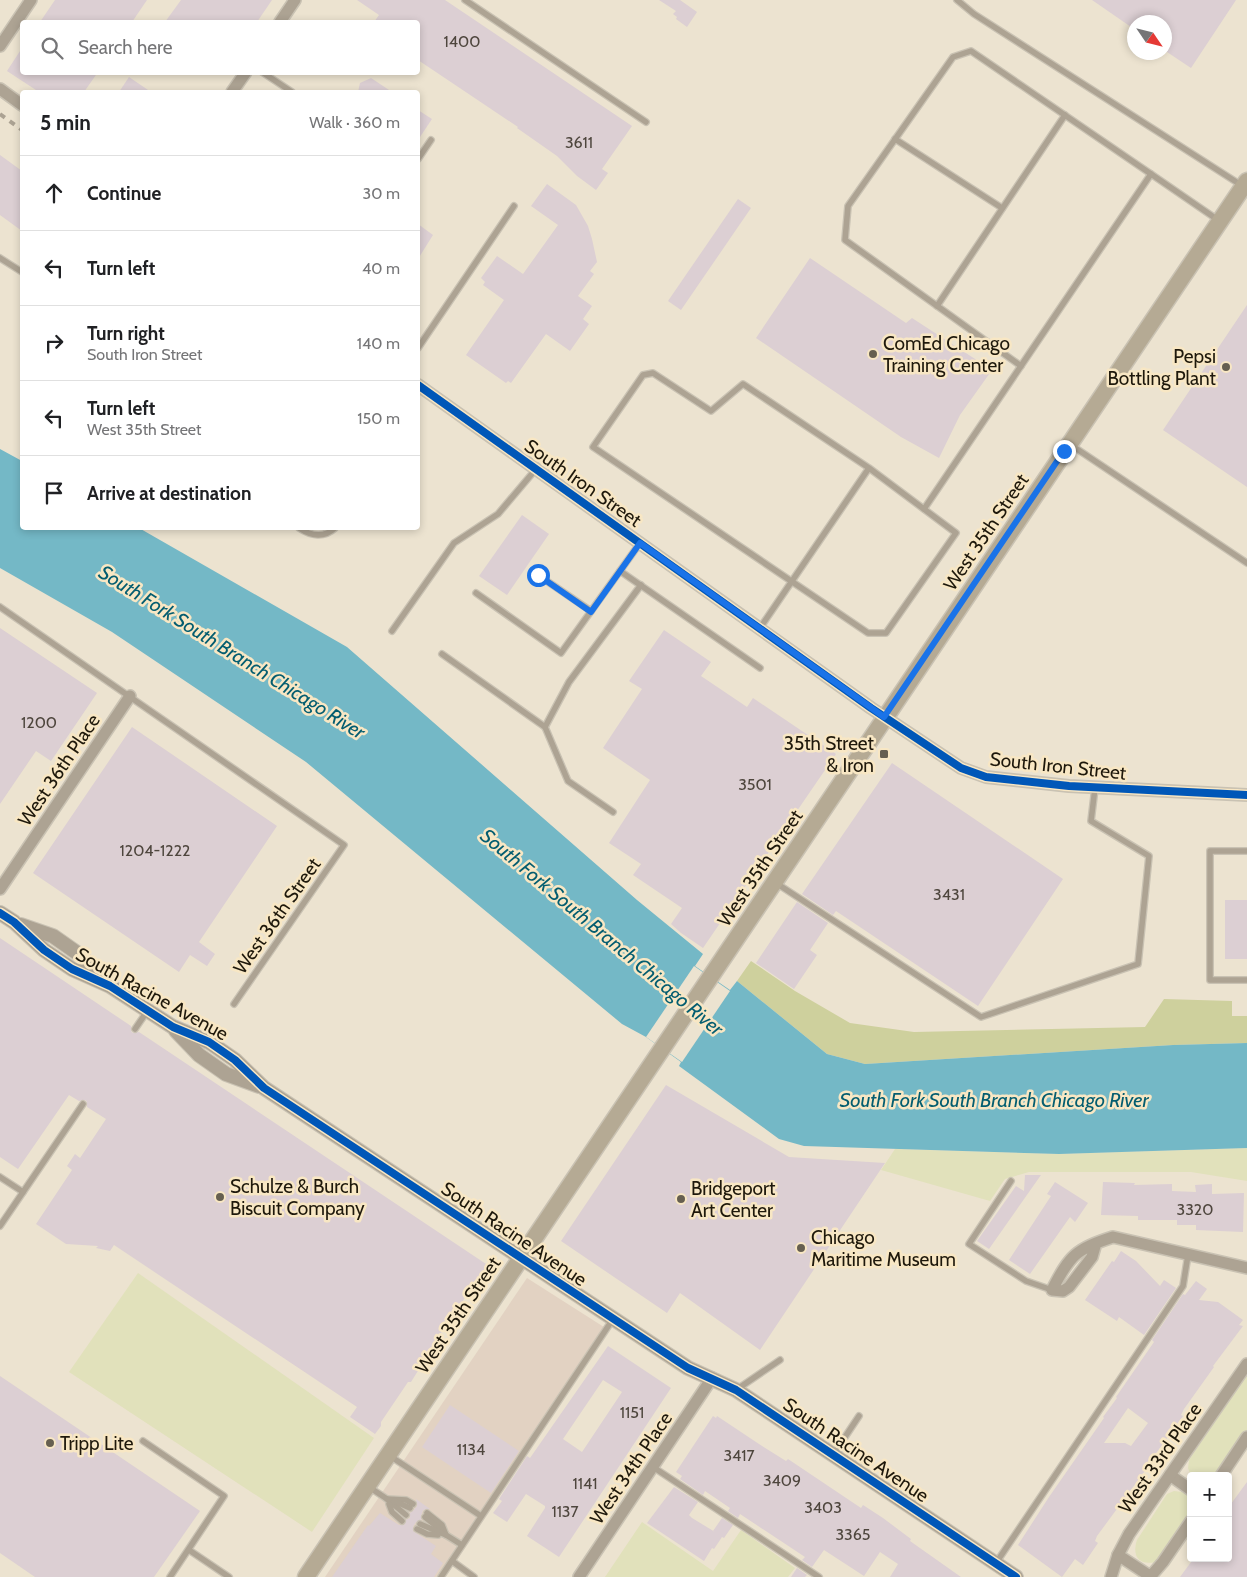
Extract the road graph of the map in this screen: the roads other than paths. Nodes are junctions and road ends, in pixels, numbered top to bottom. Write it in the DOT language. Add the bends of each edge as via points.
graph roads {
  1 [pos="31,0"];
  2 [pos="295,0"];
  3 [pos="466,0"];
  4 [pos="957,0"];
  5 [pos="281,20"];
  6 [pos="0,46"];
  7 [pos="244,75"];
  8 [pos="266,75"];
  9 [pos="0,89"];
  10 [pos="233,90"];
  11 [pos="289,90"];
  12 [pos="20,103"];
  13 [pos="1065,115"];
  14 [pos="646,122"];
  15 [pos="896,139"];
  16 [pos="431,140"];
  17 [pos="420,156"];
  18 [pos="1151,174"];
  19 [pos="1245,184"];
  20 [pos="514,206"];
  21 [pos="1002,208"];
  22 [pos="1220,221"];
  23 [pos="0,258"];
  24 [pos="20,271"];
  25 [pos="937,306"];
  26 [pos="420,345"];
  27 [pos="1021,366"];
  28 [pos="420,386"];
  29 [pos="1069,444"];
  30 [pos="869,468"];
  31 [pos="536,469"];
  32 [pos="924,509"];
  33 [pos="302,530"];
  34 [pos="333,530"];
  35 [pos="640,543"];
  36 [pos="1247,564"];
  37 [pos="620,571"];
  38 [pos="538,575"];
  39 [pos="791,582"];
  40 [pos="640,585"];
  41 [pos="476,594"];
  42 [pos="0,607"];
  43 [pos="591,612"];
  44 [pos="760,628"];
  45 [pos="392,631"];
  46 [pos="442,654"];
  47 [pos="760,668"];
  48 [pos="130,696"];
  49 [pos="884,717"];
  50 [pos="545,727"];
  51 [pos="1095,788"];
  52 [pos="1247,795"];
  53 [pos="613,812"];
  54 [pos="1247,851"];
  55 [pos="774,881"];
  56 [pos="0,889"];
  57 [pos="0,913"];
  58 [pos="1247,980"];
  59 [pos="234,1004"];
  60 [pos="148,1010"];
  61 [pos="135,1029"];
  62 [pos="83,1104"];
  63 [pos="0,1177"];
  64 [pos="1011,1181"];
  65 [pos="23,1192"];
  66 [pos="0,1226"];
  67 [pos="1096,1243"];
  68 [pos="1188,1254"];
  69 [pos="521,1258"];
  70 [pos="1247,1268"];
  71 [pos="1052,1290"];
  72 [pos="613,1319"];
  73 [pos="780,1360"];
  74 [pos="1247,1364"];
  75 [pos="712,1378"];
  76 [pos="736,1390"];
  77 [pos="859,1416"];
  78 [pos="1247,1437"];
  79 [pos="143,1441"];
  80 [pos="388,1454"];
  81 [pos="833,1454"];
  82 [pos="653,1467"];
  83 [pos="1224,1472"];
  84 [pos="1170,1475"];
  85 [pos="368,1486"];
  86 [pos="1187,1487"];
  87 [pos="387,1499"];
  88 [pos="412,1506"];
  89 [pos="426,1515"];
  90 [pos="481,1516"];
  91 [pos="404,1518"];
  92 [pos="418,1527"];
  93 [pos="1187,1527"];
  94 [pos="446,1535"];
  95 [pos="462,1545"];
  96 [pos="189,1550"];
  97 [pos="1118,1555"];
  98 [pos="452,1561"];
  99 [pos="996,1563"];
  100 [pos="170,1577"];
  101 [pos="229,1577"];
  102 [pos="306,1577"];
  103 [pos="441,1577"];
  104 [pos="474,1577"];
  105 [pos="579,1577"];
  106 [pos="819,1577"];
  107 [pos="1016,1577"];
  108 [pos="1111,1577"];
  109 [pos="1150,1577"];
  1 -- 6 [label="street"];
  2 -- 5 [label="street"];
  3 -- 14 [label="lane"];
  4 -- 19 [label="lane" via="974,14"];
  7 -- 10 [label="street"];
  8 -- 11 [label="lane"];
  9 -- 12 [label="street"];
  13 -- 15 [label="lane" via="971,50 953,57"];
  13 -- 18 [label="lane"];
  13 -- 21 [label="lane"];
  15 -- 21 [label="lane"];
  15 -- 25 [label="lane" via="848,206 845,240"];
  16 -- 17 [label="lane"];
  18 -- 22 [label="lane"];
  18 -- 27 [label="lane"];
  19 -- 22 [label="main road, West 35th Street"];
  20 -- 26 [label="lane"];
  21 -- 25 [label="lane"];
  22 -- 29 [label="main road, West 35th Street"];
  23 -- 24 [label="lane"];
  25 -- 27 [label="lane"];
  27 -- 32 [label="lane"];
  28 -- 31 [label="street, South Iron Street"];
  29 -- 36 [label="lane"];
  29 -- 49 [label="main road, West 35th Street"];
  30 -- 32 [label="lane"];
  30 -- 39 [label="lane"];
  30 -- 39 [label="lane" via="743,384 710,411 653,373 642,375 593,447"];
  31 -- 35 [label="street, South Iron Street"];
  31 -- 45 [label="lane" via="498,514 454,543"];
  32 -- 39 [label="lane" via="956,533 886,633 868,633"];
  33 -- 34 [label="lane" via="320,536"];
  35 -- 37 [label="lane"];
  35 -- 44 [label="street, South Iron Street"];
  37 -- 40 [label="lane"];
  37 -- 43 [label="lane"];
  38 -- 43 [label="lane"];
  39 -- 44 [label="lane"];
  40 -- 47 [label="lane"];
  40 -- 50 [label="lane" via="569,682"];
  41 -- 43 [label="lane" via="561,653"];
  42 -- 48 [label="lane"];
  44 -- 49 [label="street, South Iron Street"];
  46 -- 50 [label="lane"];
  48 -- 56 [label="street, West 36th Place"];
  48 -- 59 [label="lane, West 36th Street" via="344,845"];
  49 -- 51 [label="street, South Iron Street" via="961,768 986,777"];
  49 -- 55 [label="main road, West 35th Street"];
  50 -- 53 [label="lane" via="568,781"];
  51 -- 52 [label="street, South Iron Street"];
  51 -- 55 [label="lane" via="1091,821 1149,856 1138,964 981,1018"];
  54 -- 58 [label="lane" via="1210,851 1210,980"];
  55 -- 69 [label="main road, West 35th Street"];
  57 -- 60 [label="street, South Racine Avenue" via="14,922 53,936 80,955 110,986"];
  60 -- 61 [label="lane"];
  60 -- 69 [label="street, South Racine Avenue" via="173,1027 199,1055 226,1074 264,1088"];
  62 -- 65 [label="lane"];
  63 -- 65 [label="lane"];
  64 -- 71 [label="lane" via="969,1244 1026,1281"];
  65 -- 66 [label="lane"];
  67 -- 68 [label="street" via="1113,1237"];
  67 -- 71 [label="street" via="1078,1251"];
  67 -- 71 [label="street" via="1092,1257 1070,1287 1063,1291"];
  68 -- 70 [label="street"];
  68 -- 99 [label="lane" via="1183,1286"];
  69 -- 72 [label="street, South Racine Avenue"];
  69 -- 80 [label="main road, West 35th Street"];
  72 -- 75 [label="street, South Racine Avenue" via="688,1368"];
  72 -- 90 [label="lane"];
  73 -- 76 [label="lane"];
  74 -- 84 [label="street, West 33rd Place"];
  75 -- 76 [label="street, South Racine Avenue"];
  75 -- 82 [label="street, West 34th Place"];
  76 -- 81 [label="street, South Racine Avenue"];
  77 -- 81 [label="lane"];
  78 -- 83 [label="street"];
  79 -- 96 [label="lane" via="224,1496"];
  80 -- 85 [label="main road, West 35th Street"];
  80 -- 90 [label="lane"];
  81 -- 99 [label="street, South Racine Avenue"];
  82 -- 105 [label="street, West 34th Place"];
  82 -- 106 [label="lane"];
  84 -- 86 [label="street"];
  84 -- 97 [label="street, West 33rd Place"];
  85 -- 87 [label="lane"];
  85 -- 102 [label="main road, West 35th Street"];
  87 -- 88 [label="lane" via="406,1500"];
  87 -- 91 [label="lane" via="392,1512"];
  89 -- 94 [label="lane" via="442,1525"];
  90 -- 95 [label="lane"];
  92 -- 94 [label="lane"];
  93 -- 109 [label="street"];
  94 -- 95 [label="lane"];
  95 -- 98 [label="lane"];
  96 -- 100 [label="lane"];
  96 -- 101 [label="lane"];
  97 -- 108 [label="street, West 33rd Place"];
  97 -- 109 [label="street"];
  98 -- 103 [label="lane"];
  98 -- 104 [label="lane"];
  99 -- 107 [label="street, South Racine Avenue"];
}
